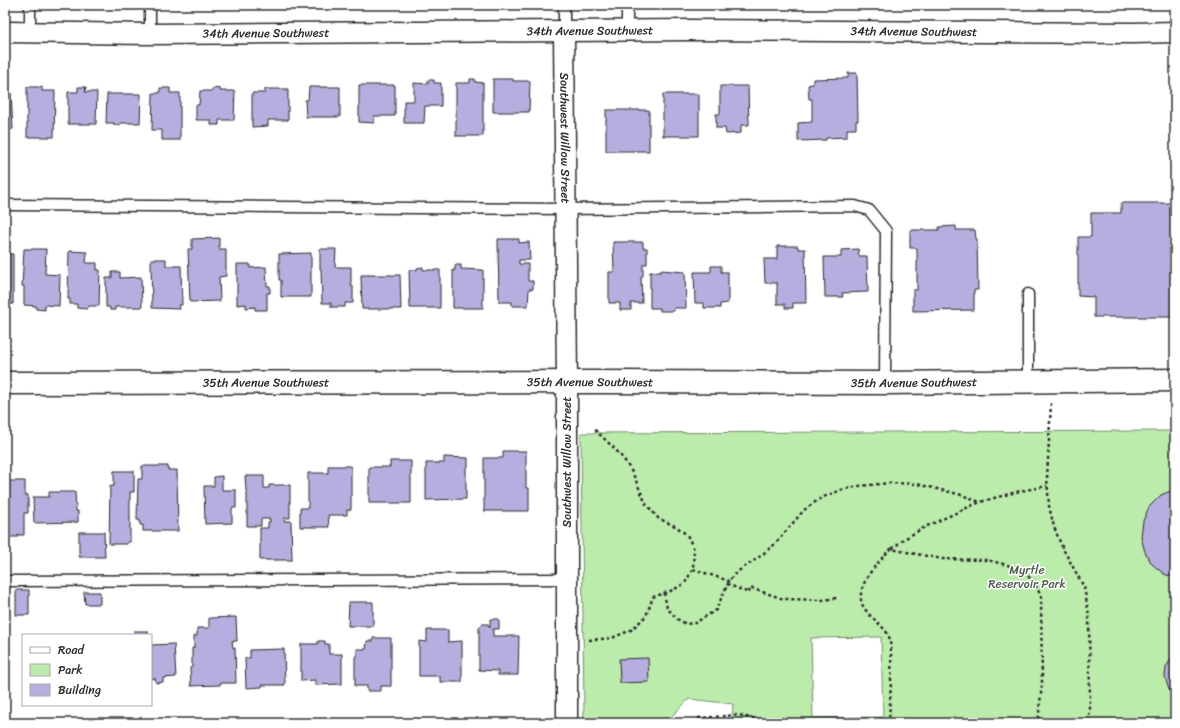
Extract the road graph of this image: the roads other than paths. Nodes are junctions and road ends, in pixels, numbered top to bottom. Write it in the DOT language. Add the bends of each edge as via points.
graph roads {
  1 [pos="30,5"];
  2 [pos="150,5"];
  3 [pos="564,5"];
  4 [pos="627,5"];
  5 [pos="5,32"];
  6 [pos="30,32"];
  7 [pos="564,32"];
  8 [pos="627,32"];
  9 [pos="1175,32"];
  10 [pos="150,34"];
  11 [pos="5,205"];
  12 [pos="566,209"];
  13 [pos="1028,294"];
  14 [pos="1175,380"];
  15 [pos="1028,381"];
  16 [pos="567,382"];
  17 [pos="5,383"];
  18 [pos="885,383"];
  19 [pos="567,579"];
  20 [pos="5,581"];
  21 [pos="567,723"];
  1 -- 6 [label="lane"];
  2 -- 10 [label="lane"];
  3 -- 7 [label="lane"];
  4 -- 8 [label="lane"];
  5 -- 6 [label="street, 34th Avenue Southwest"];
  6 -- 10 [label="street, 34th Avenue Southwest"];
  7 -- 8 [label="street, 34th Avenue Southwest"];
  7 -- 10 [label="street, 34th Avenue Southwest"];
  7 -- 12 [label="street, Southwest Willow Street"];
  8 -- 9 [label="street, 34th Avenue Southwest"];
  11 -- 12 [label="lane"];
  12 -- 16 [label="street, Southwest Willow Street"];
  12 -- 18 [label="lane" via="855,206 869,210 886,231"];
  13 -- 15 [label="lane"];
  14 -- 15 [label="main road, 35th Avenue Southwest"];
  15 -- 18 [label="main road, 35th Avenue Southwest"];
  16 -- 17 [label="main road, 35th Avenue Southwest"];
  16 -- 18 [label="main road, 35th Avenue Southwest"];
  16 -- 19 [label="street, Southwest Willow Street"];
  19 -- 20 [label="lane"];
  19 -- 21 [label="street, Southwest Willow Street"];
}
